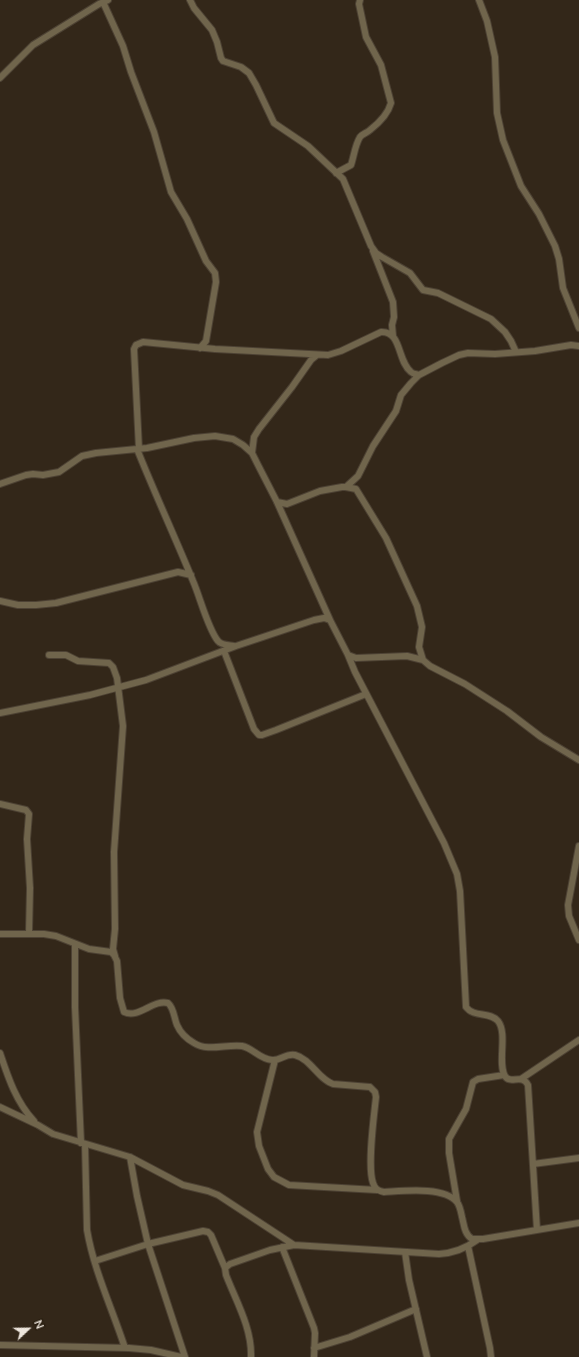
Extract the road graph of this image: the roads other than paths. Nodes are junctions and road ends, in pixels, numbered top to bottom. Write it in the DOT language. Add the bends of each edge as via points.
graph roads {
  1 [pos="190,0"];
  2 [pos="360,0"];
  3 [pos="479,0"];
  4 [pos="106,1"];
  5 [pos="0,78"];
  6 [pos="336,173"];
  7 [pos="373,250"];
  8 [pos="579,328"];
  9 [pos="393,336"];
  10 [pos="579,346"];
  11 [pos="200,348"];
  12 [pos="516,352"];
  13 [pos="317,355"];
  14 [pos="420,375"];
  15 [pos="254,438"];
  16 [pos="239,443"];
  17 [pos="138,449"];
  18 [pos="252,454"];
  19 [pos="358,476"];
  20 [pos="0,484"];
  21 [pos="346,487"];
  22 [pos="356,489"];
  23 [pos="277,502"];
  24 [pos="186,564"];
  25 [pos="182,572"];
  26 [pos="191,575"];
  27 [pos="0,601"];
  28 [pos="330,620"];
  29 [pos="218,642"];
  30 [pos="236,646"];
  31 [pos="221,652"];
  32 [pos="49,654"];
  33 [pos="348,655"];
  34 [pos="423,660"];
  35 [pos="119,688"];
  36 [pos="366,694"];
  37 [pos="0,714"];
  38 [pos="579,760"];
  39 [pos="0,804"];
  40 [pos="579,846"];
  41 [pos="30,933"];
  42 [pos="0,934"];
  43 [pos="579,940"];
  44 [pos="75,944"];
  45 [pos="116,957"];
  46 [pos="579,1040"];
  47 [pos="0,1053"];
  48 [pos="275,1060"];
  49 [pos="504,1075"];
  50 [pos="521,1079"];
  51 [pos="0,1107"];
  52 [pos="38,1125"];
  53 [pos="83,1144"];
  54 [pos="130,1157"];
  55 [pos="579,1158"];
  56 [pos="533,1164"];
  57 [pos="377,1190"];
  58 [pos="456,1201"];
  59 [pos="579,1224"];
  60 [pos="537,1230"];
  61 [pos="477,1240"];
  62 [pos="148,1244"];
  63 [pos="294,1245"];
  64 [pos="468,1246"];
  65 [pos="282,1247"];
  66 [pos="405,1252"];
  67 [pos="95,1261"];
  68 [pos="226,1268"];
  69 [pos="416,1310"];
  70 [pos="0,1345"];
  71 [pos="125,1348"];
  72 [pos="314,1348"];
  73 [pos="181,1357"];
  74 [pos="185,1357"];
  75 [pos="251,1357"];
  76 [pos="314,1357"];
  77 [pos="428,1357"];
  78 [pos="490,1357"];
  1 -- 6 [label="street" via="212,30 220,58 248,73 274,123 308,146"];
  2 -- 6 [label="street" via="366,37 381,65 391,103 382,120 360,136 351,165"];
  3 -- 8 [label="street" via="487,21 495,57 497,114 503,140 521,186 555,246 563,288"];
  4 -- 5 [label="street" via="33,45"];
  4 -- 11 [label="street" via="154,132 171,192 216,277 206,341"];
  6 -- 7 [label="street" via="344,181"];
  7 -- 9 [label="street" via="393,302"];
  7 -- 12 [label="street" via="410,273 423,290 438,293 491,319 505,332"];
  9 -- 13 [label="street" via="386,331 381,332 341,351"];
  9 -- 14 [label="street" via="405,365 410,371"];
  10 -- 12 [label="street"];
  11 -- 13 [label="street"];
  11 -- 17 [label="street" via="150,342 136,345 134,349"];
  12 -- 14 [label="street" via="459,355"];
  13 -- 15 [label="street"];
  14 -- 19 [label="street" via="401,395 396,411 373,446"];
  15 -- 16 [label="street"];
  15 -- 18 [label="street"];
  16 -- 17 [label="street" via="215,436"];
  16 -- 18 [label="street"];
  17 -- 20 [label="street" via="82,456 59,472 26,475"];
  17 -- 24 [label="street"];
  18 -- 23 [label="street"];
  19 -- 21 [label="street"];
  19 -- 22 [label="street"];
  21 -- 22 [label="street"];
  21 -- 23 [label="street" via="320,491 287,504"];
  22 -- 34 [label="street" via="386,538 417,606 422,626 419,647"];
  23 -- 28 [label="street"];
  24 -- 25 [label="street"];
  24 -- 26 [label="street"];
  25 -- 26 [label="street"];
  25 -- 27 [label="street" via="56,603 18,605"];
  26 -- 29 [label="street"];
  28 -- 30 [label="street" via="314,620"];
  28 -- 33 [label="street"];
  29 -- 30 [label="street"];
  29 -- 31 [label="street"];
  30 -- 31 [label="street"];
  31 -- 35 [label="street"];
  31 -- 36 [label="street" via="254,729 259,735"];
  32 -- 35 [label="street" via="66,655 78,661 111,664"];
  33 -- 34 [label="street" via="356,658 406,656"];
  33 -- 36 [label="street"];
  34 -- 38 [label="street" via="465,684"];
  35 -- 37 [label="street"];
  35 -- 45 [label="street" via="123,726 114,852 113,948"];
  36 -- 49 [label="street" via="444,843 457,874 461,898 466,1007 472,1013 492,1016 498,1021 502,1030"];
  39 -- 41 [label="street" via="21,809 29,814 27,838"];
  40 -- 43 [label="street" via="568,905 569,916"];
  41 -- 42 [label="street"];
  41 -- 44 [label="street" via="56,936"];
  44 -- 45 [label="street" via="110,952"];
  44 -- 53 [label="street" via="75,1007"];
  45 -- 48 [label="street" via="124,1012 133,1014 160,1002 168,1003 181,1031 194,1043 214,1047 241,1046 259,1057"];
  46 -- 50 [label="street"];
  47 -- 52 [label="street" via="17,1097"];
  48 -- 57 [label="street" via="290,1054 295,1055 305,1060 328,1082 373,1089 376,1097 371,1162 373,1184"];
  48 -- 57 [label="street" via="257,1132 259,1146 274,1177 289,1185"];
  49 -- 50 [label="street" via="511,1079"];
  49 -- 58 [label="street" via="473,1082 466,1109 449,1139"];
  50 -- 56 [label="street" via="526,1082 529,1090"];
  51 -- 52 [label="street"];
  52 -- 53 [label="street" via="53,1134"];
  53 -- 54 [label="street"];
  53 -- 67 [label="street" via="87,1230"];
  54 -- 62 [label="street"];
  54 -- 63 [label="street" via="183,1185 218,1195"];
  55 -- 56 [label="street"];
  56 -- 60 [label="street"];
  57 -- 58 [label="street" via="441,1192"];
  58 -- 61 [label="street" via="460,1207 466,1234"];
  59 -- 60 [label="street"];
  60 -- 61 [label="street"];
  61 -- 64 [label="street"];
  62 -- 67 [label="street"];
  62 -- 68 [label="street" via="208,1232"];
  62 -- 74 [label="street"];
  63 -- 65 [label="street"];
  63 -- 66 [label="street"];
  64 -- 66 [label="street" via="448,1253"];
  64 -- 78 [label="street"];
  65 -- 68 [label="street" via="237,1261"];
  65 -- 72 [label="street" via="314,1328"];
  66 -- 69 [label="street"];
  67 -- 71 [label="street"];
  68 -- 75 [label="street" via="226,1275 251,1344"];
  69 -- 72 [label="street" via="350,1338"];
  69 -- 77 [label="street"];
  70 -- 71 [label="street"];
  71 -- 73 [label="street" via="151,1350"];
  72 -- 76 [label="street"];
}
